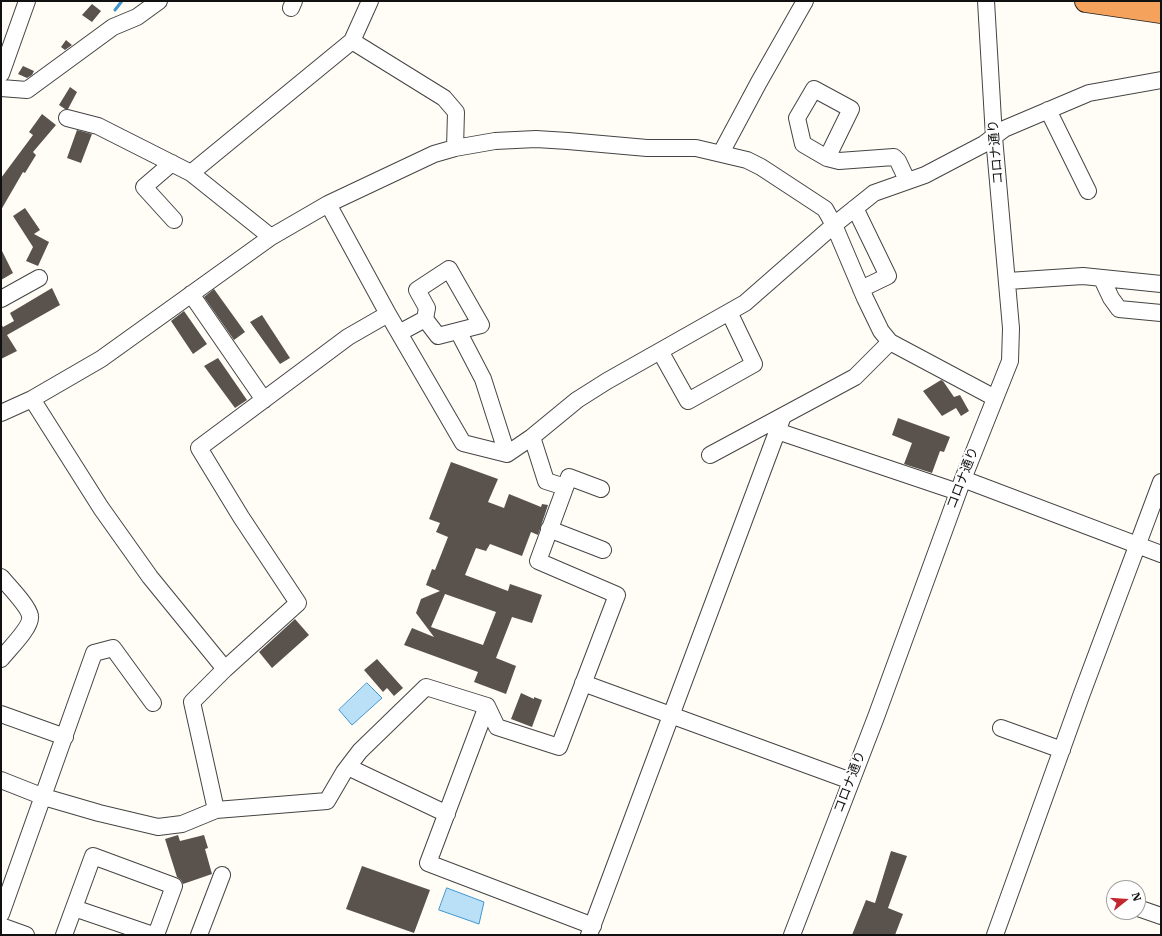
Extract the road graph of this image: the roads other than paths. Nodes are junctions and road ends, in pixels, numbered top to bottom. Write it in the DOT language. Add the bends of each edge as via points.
graph roads {
  1 [pos="27,1"];
  2 [pos="159,1"];
  3 [pos="370,1"];
  4 [pos="805,1"];
  5 [pos="986,1"];
  6 [pos="1086,1"];
  7 [pos="1161,12"];
  8 [pos="352,41"];
  9 [pos="1,74"];
  10 [pos="1161,80"];
  11 [pos="1,88"];
  12 [pos="1048,110"];
  13 [pos="67,118"];
  14 [pos="994,137"];
  15 [pos="455,148"];
  16 [pos="721,153"];
  17 [pos="827,158"];
  18 [pos="172,163"];
  19 [pos="191,173"];
  20 [pos="907,180"];
  21 [pos="1088,191"];
  22 [pos="328,204"];
  23 [pos="855,208"];
  24 [pos="174,220"];
  25 [pos="834,225"];
  26 [pos="271,237"];
  27 [pos="39,278"];
  28 [pos="1102,279"];
  29 [pos="1008,281"];
  30 [pos="1161,284"];
  31 [pos="861,289"];
  32 [pos="190,294"];
  33 [pos="1,299"];
  34 [pos="729,312"];
  35 [pos="1161,313"];
  36 [pos="388,314"];
  37 [pos="424,319"];
  38 [pos="458,331"];
  39 [pos="399,333"];
  40 [pos="890,342"];
  41 [pos="660,351"];
  42 [pos="995,398"];
  43 [pos="32,399"];
  44 [pos="264,400"];
  45 [pos="1,413"];
  46 [pos="782,416"];
  47 [pos="777,431"];
  48 [pos="532,437"];
  49 [pos="507,454"];
  50 [pos="710,455"];
  51 [pos="1161,482"];
  52 [pos="960,485"];
  53 [pos="565,487"];
  54 [pos="601,489"];
  55 [pos="549,530"];
  56 [pos="1138,546"];
  57 [pos="604,550"];
  58 [pos="1161,554"];
  59 [pos="1,577"];
  60 [pos="1,659"];
  61 [pos="225,668"];
  62 [pos="583,683"];
  63 [pos="153,703"];
  64 [pos="487,706"];
  65 [pos="1,714"];
  66 [pos="671,715"];
  67 [pos="1001,728"];
  68 [pos="64,737"];
  69 [pos="1062,750"];
  70 [pos="348,767"];
  71 [pos="1,780"];
  72 [pos="851,781"];
  73 [pos="44,796"];
  74 [pos="216,810"];
  75 [pos="447,814"];
  76 [pos="222,875"];
  77 [pos="6,885"];
  78 [pos="74,908"];
  79 [pos="1146,911"];
  80 [pos="1,914"];
  81 [pos="1161,916"];
  82 [pos="1,926"];
  83 [pos="591,930"];
  84 [pos="26,935"];
  85 [pos="64,935"];
  86 [pos="154,935"];
  87 [pos="199,935"];
  88 [pos="792,935"];
  89 [pos="995,935"];
  1 -- 9 [label="street"];
  2 -- 11 [label="street" via="137,17 113,27 27,90"];
  3 -- 8 [label="street"];
  4 -- 16 [label="street"];
  5 -- 14 [label="street, コロナ通り"];
  6 -- 7 [label="highway"];
  8 -- 15 [label="street" via="444,98 456,112"];
  8 -- 19 [label="street"];
  10 -- 12 [label="street" via="1089,93"];
  12 -- 14 [label="street" via="1004,129"];
  12 -- 21 [label="street"];
  13 -- 18 [label="street" via="98,126"];
  14 -- 20 [label="street" via="924,174"];
  14 -- 29 [label="street, コロナ通り"];
  15 -- 16 [label="street" via="495,141 536,139 647,148 696,148"];
  15 -- 22 [label="street" via="434,154"];
  16 -- 25 [label="street" via="748,160 761,167 825,209"];
  17 -- 20 [label="street" via="839,161 894,157"];
  18 -- 19 [label="street"];
  18 -- 24 [label="street" via="144,187"];
  19 -- 26 [label="street"];
  20 -- 23 [label="street" via="874,192"];
  22 -- 26 [label="street"];
  22 -- 36 [label="street"];
  23 -- 25 [label="street"];
  23 -- 31 [label="street" via="888,276"];
  25 -- 31 [label="street"];
  25 -- 34 [label="street" via="768,284 745,303"];
  26 -- 32 [label="street"];
  27 -- 33 [label="street"];
  28 -- 29 [label="street" via="1083,276"];
  28 -- 30 [label="street"];
  28 -- 35 [label="street" via="1111,298 1120,309"];
  29 -- 42 [label="street, コロナ通り" via="1010,361"];
  31 -- 40 [label="street" via="881,331"];
  32 -- 43 [label="street" via="101,359"];
  32 -- 44 [label="street"];
  34 -- 41 [label="street"];
  34 -- 41 [label="street" via="754,364 688,401"];
  36 -- 39 [label="street"];
  36 -- 44 [label="street" via="348,337"];
  37 -- 38 [label="street" via="438,336"];
  37 -- 38 [label="street" via="427,308 417,290 450,269 481,325"];
  37 -- 39 [label="street"];
  38 -- 49 [label="street" via="483,379"];
  39 -- 49 [label="street" via="463,443"];
  40 -- 42 [label="street"];
  40 -- 46 [label="street" via="855,377"];
  41 -- 48 [label="street" via="577,400"];
  42 -- 52 [label="street, コロナ通り"];
  43 -- 45 [label="street"];
  43 -- 61 [label="street" via="101,508 150,577"];
  44 -- 61 [label="street" via="199,448 298,603"];
  46 -- 47 [label="street"];
  46 -- 50 [label="street"];
  47 -- 52 [label="street"];
  47 -- 66 [label="street"];
  48 -- 49 [label="street"];
  48 -- 53 [label="street" via="546,481"];
  51 -- 56 [label="street"];
  52 -- 56 [label="street"];
  52 -- 72 [label="street, コロナ通り"];
  53 -- 54 [label="street" via="569,477"];
  53 -- 55 [label="street"];
  55 -- 57 [label="street"];
  55 -- 62 [label="street" via="538,561 617,595"];
  56 -- 58 [label="street"];
  56 -- 69 [label="street"];
  59 -- 60 [label="street" via="24,604 30,616 29,625"];
  61 -- 74 [label="street" via="192,702"];
  62 -- 64 [label="street" via="560,747 497,727"];
  62 -- 66 [label="street"];
  63 -- 68 [label="street" via="113,648 94,653"];
  64 -- 70 [label="street" via="426,687 360,751"];
  64 -- 75 [label="street"];
  65 -- 68 [label="street"];
  66 -- 72 [label="street"];
  66 -- 83 [label="street"];
  67 -- 69 [label="street"];
  68 -- 73 [label="street"];
  69 -- 89 [label="street"];
  70 -- 74 [label="street" via="327,801"];
  70 -- 75 [label="street"];
  71 -- 73 [label="street"];
  72 -- 88 [label="street, コロナ通り"];
  73 -- 74 [label="street" via="158,827 182,824"];
  73 -- 77 [label="street"];
  75 -- 83 [label="street" via="428,863"];
  76 -- 87 [label="street"];
  77 -- 80 [label="street"];
  78 -- 85 [label="street"];
  78 -- 86 [label="street"];
  78 -- 86 [label="street" via="93,856 174,886"];
  79 -- 81 [label="street"];
  82 -- 84 [label="street"];
}
